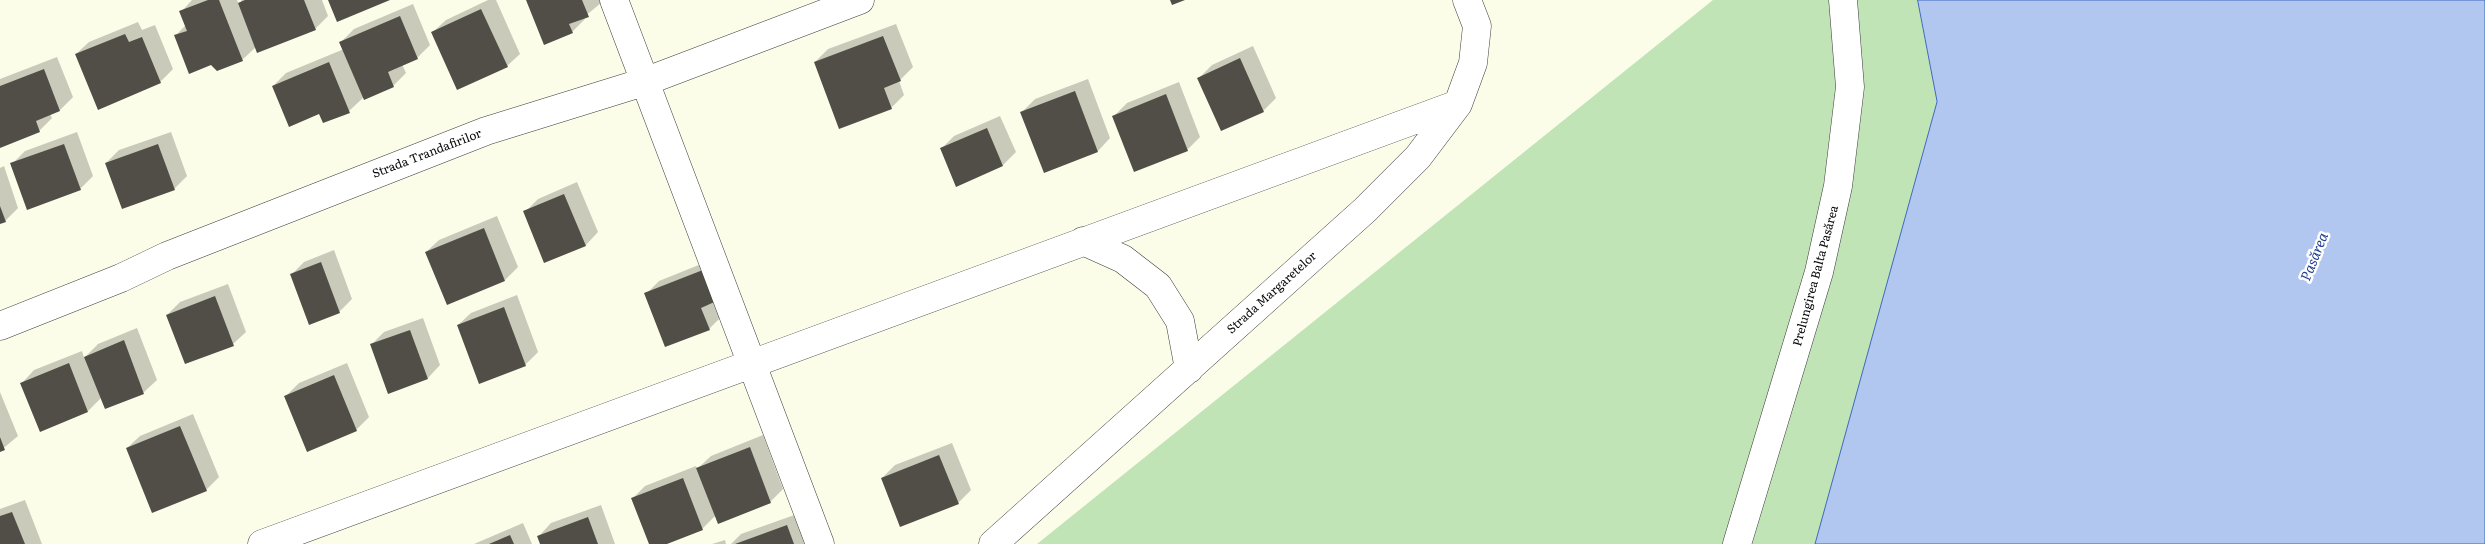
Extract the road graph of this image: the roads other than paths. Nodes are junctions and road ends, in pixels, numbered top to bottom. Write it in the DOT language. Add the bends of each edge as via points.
graph roads {
  1 [pos="614,0"];
  2 [pos="860,0"];
  3 [pos="1466,0"];
  4 [pos="1843,0"];
  5 [pos="644,82"];
  6 [pos="1458,104"];
  7 [pos="1083,241"];
  8 [pos="0,326"];
  9 [pos="751,364"];
  10 [pos="1189,369"];
  11 [pos="262,544"];
  12 [pos="820,544"];
  13 [pos="993,544"];
  14 [pos="1737,544"];
  1 -- 5 [label="street"];
  2 -- 5 [label="street, Strada Trandafirilor"];
  3 -- 6 [label="street, Strada Margaretelor" via="1477,26 1473,63"];
  4 -- 14 [label="street, Prelungirea Balta Pasărea" via="1850,87 1838,186 1816,281"];
  5 -- 8 [label="street, Strada Trandafirilor" via="486,131"];
  5 -- 9 [label="street"];
  6 -- 7 [label="street"];
  6 -- 10 [label="street, Strada Margaretelor" via="1418,157 1372,203"];
  7 -- 9 [label="street"];
  7 -- 10 [label="street" via="1123,259 1158,286 1180,321"];
  9 -- 11 [label="street"];
  9 -- 12 [label="street"];
  10 -- 13 [label="street, Strada Margaretelor"];
}
